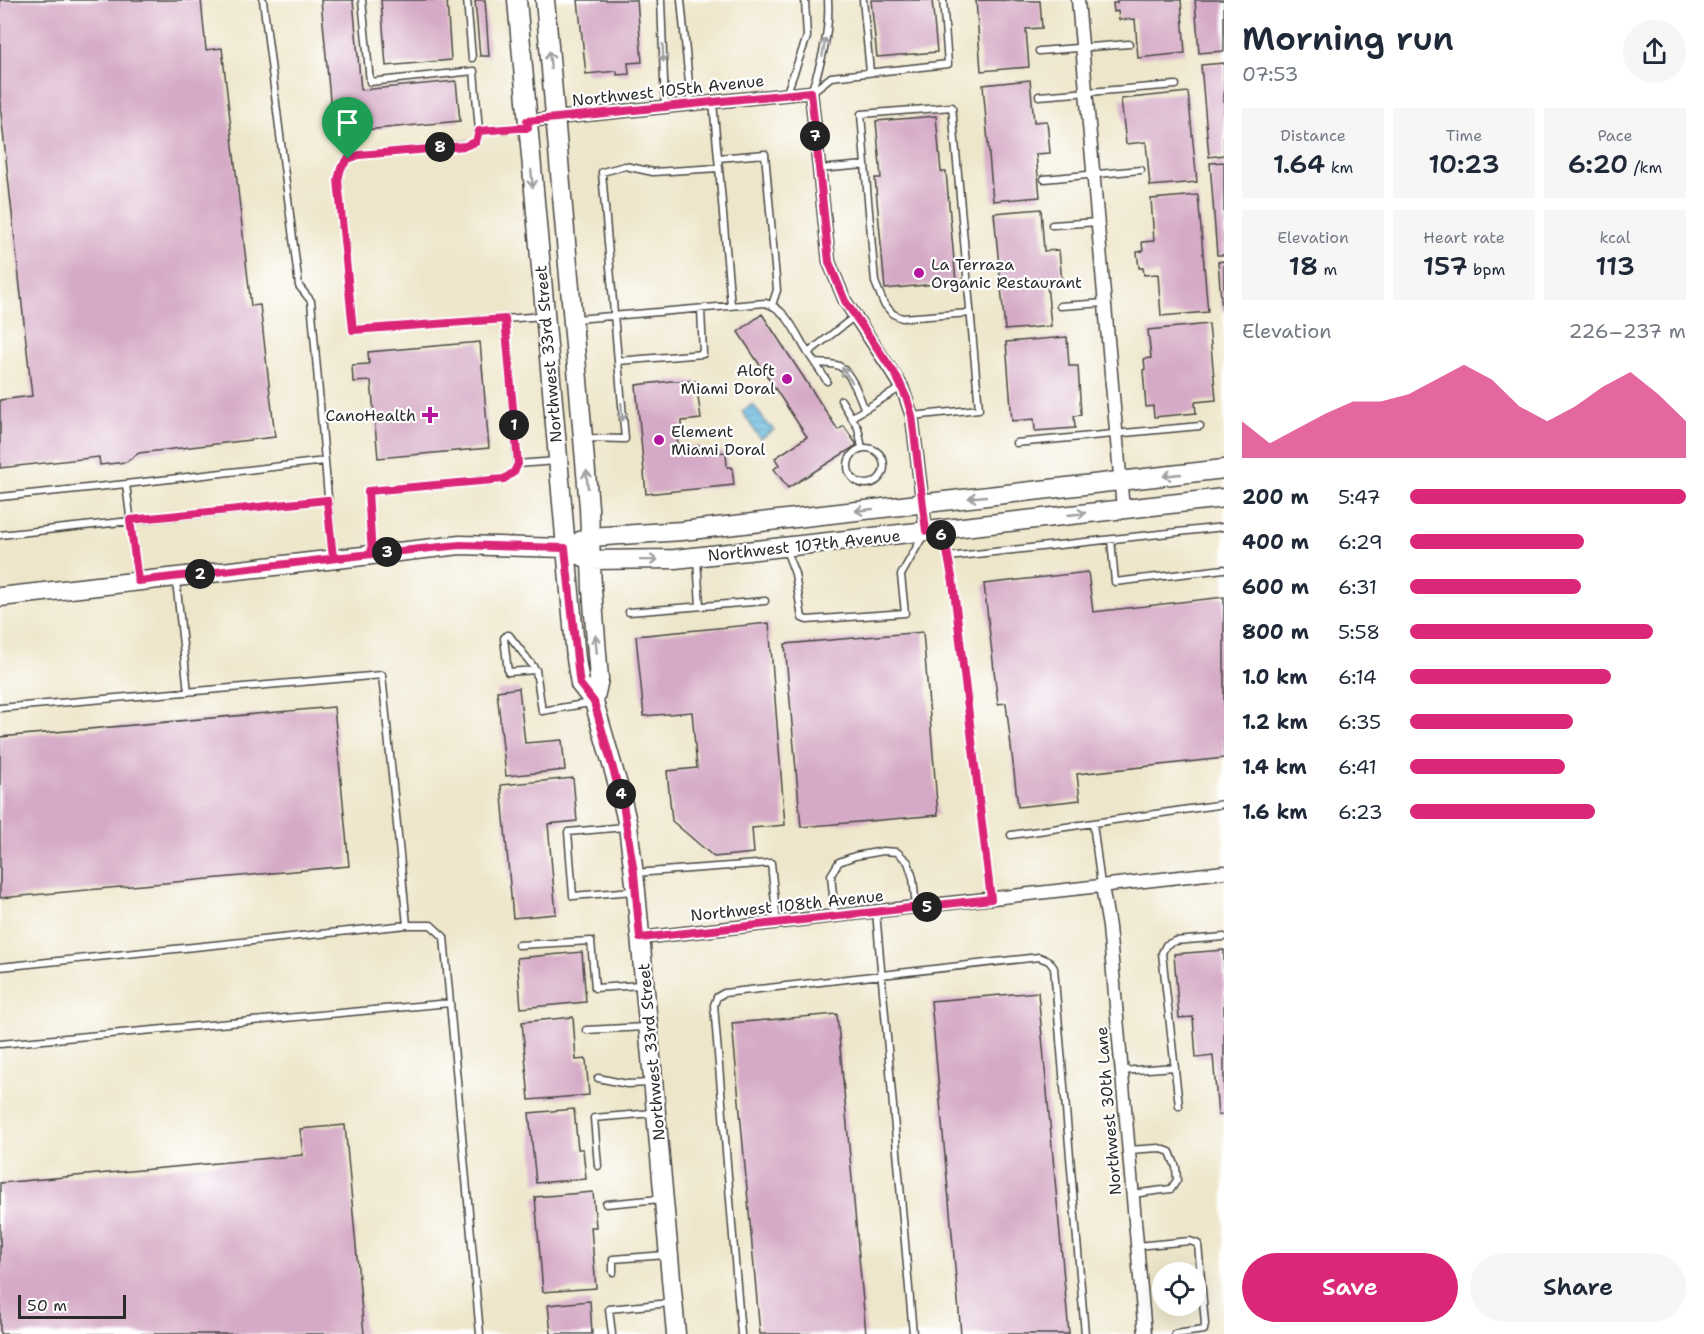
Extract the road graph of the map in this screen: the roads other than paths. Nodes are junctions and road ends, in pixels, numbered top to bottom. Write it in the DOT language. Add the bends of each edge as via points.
graph roads {
  1 [pos="263,0"];
  2 [pos="363,0"];
  3 [pos="467,0"];
  4 [pos="517,0"];
  5 [pos="545,0"];
  6 [pos="661,0"];
  7 [pos="681,0"];
  8 [pos="805,0"];
  9 [pos="828,0"];
  10 [pos="863,0"];
  11 [pos="943,0"];
  12 [pos="1078,0"];
  13 [pos="1129,44"];
  14 [pos="1082,47"];
  15 [pos="1039,51"];
  16 [pos="472,58"];
  17 [pos="870,72"];
  18 [pos="1176,85"];
  19 [pos="811,92"];
  20 [pos="1086,92"];
  21 [pos="786,95"];
  22 [pos="1039,96"];
  23 [pos="713,102"];
  24 [pos="691,104"];
  25 [pos="665,107"];
  26 [pos="555,118"];
  27 [pos="528,125"];
  28 [pos="479,131"];
  29 [pos="718,158"];
  30 [pos="865,165"];
  31 [pos="719,168"];
  32 [pos="819,169"];
  33 [pos="1141,170"];
  34 [pos="1093,174"];
  35 [pos="1044,178"];
  36 [pos="1098,222"];
  37 [pos="1052,225"];
  38 [pos="1105,303"];
  39 [pos="772,305"];
  40 [pos="731,306"];
  41 [pos="1060,306"];
  42 [pos="701,309"];
  43 [pos="970,313"];
  44 [pos="614,315"];
  45 [pos="544,316"];
  46 [pos="855,316"];
  47 [pos="505,319"];
  48 [pos="573,319"];
  49 [pos="808,353"];
  50 [pos="618,361"];
  51 [pos="815,363"];
  52 [pos="827,381"];
  53 [pos="902,387"];
  54 [pos="841,400"];
  55 [pos="864,408"];
  56 [pos="912,416"];
  57 [pos="852,417"];
  58 [pos="1200,426"];
  59 [pos="1116,434"];
  60 [pos="583,438"];
  61 [pos="1016,443"];
  62 [pos="862,448"];
  63 [pos="325,461"];
  64 [pos="557,461"];
  65 [pos="518,464"];
  66 [pos="1224,469"];
  67 [pos="1121,481"];
  68 [pos="126,484"];
  69 [pos="0,497"];
  70 [pos="1224,498"];
  71 [pos="327,500"];
  72 [pos="923,503"];
  73 [pos="1123,509"];
  74 [pos="130,520"];
  75 [pos="1224,527"];
  76 [pos="926,531"];
  77 [pos="0,535"];
  78 [pos="590,537"];
  79 [pos="1111,540"];
  80 [pos="784,547"];
  81 [pos="565,548"];
  82 [pos="372,554"];
  83 [pos="697,557"];
  84 [pos="948,557"];
  85 [pos="333,558"];
  86 [pos="590,560"];
  87 [pos="1224,569"];
  88 [pos="176,576"];
  89 [pos="138,581"];
  90 [pos="0,597"];
  91 [pos="765,601"];
  92 [pos="700,606"];
  93 [pos="629,612"];
  94 [pos="536,670"];
  95 [pos="189,692"];
  96 [pos="594,702"];
  97 [pos="0,708"];
  98 [pos="1224,804"];
  99 [pos="1093,823"];
  100 [pos="628,826"];
  101 [pos="1011,835"];
  102 [pos="1224,872"];
  103 [pos="635,882"];
  104 [pos="1102,886"];
  105 [pos="991,899"];
  106 [pos="916,908"];
  107 [pos="876,912"];
  108 [pos="835,916"];
  109 [pos="777,923"];
  110 [pos="406,925"];
  111 [pos="1224,937"];
  112 [pos="640,938"];
  113 [pos="519,945"];
  114 [pos="0,967"];
  115 [pos="882,975"];
  116 [pos="645,985"];
  117 [pos="450,1003"];
  118 [pos="648,1027"];
  119 [pos="586,1030"];
  120 [pos="0,1044"];
  121 [pos="1175,1067"];
  122 [pos="1121,1071"];
  123 [pos="598,1078"];
  124 [pos="654,1083"];
  125 [pos="1179,1106"];
  126 [pos="656,1113"];
  127 [pos="1128,1150"];
  128 [pos="598,1166"];
  129 [pos="1132,1194"];
  130 [pos="664,1198"];
  131 [pos="606,1204"];
  132 [pos="1136,1246"];
  133 [pos="669,1255"];
  134 [pos="613,1272"];
  135 [pos="674,1303"];
  136 [pos="480,1334"];
  137 [pos="612,1334"];
  138 [pos="676,1334"];
  139 [pos="741,1334"];
  140 [pos="913,1334"];
  141 [pos="1085,1334"];
  142 [pos="1145,1334"];
  143 [pos="1175,1334"];
  1 -- 63 [label="lane" via="299,286 311,301"];
  2 -- 28 [label="lane" via="370,82 474,71"];
  3 -- 16 [label="lane"];
  4 -- 27 [label="street, Northwest 33rd Street"];
  26 -- 5 [label="street, Northwest 33rd Street, one-way"];
  6 -- 25 [label="lane, one-way"];
  7 -- 24 [label="lane"];
  8 -- 21 [label="lane" via="807,36"];
  19 -- 9 [label="lane, one-way" via="824,50"];
  10 -- 17 [label="lane"];
  11 -- 17 [label="lane" via="948,64"];
  12 -- 14 [label="street"];
  13 -- 14 [label="lane"];
  14 -- 15 [label="lane"];
  14 -- 20 [label="street"];
  17 -- 19 [label="lane" via="831,77"];
  18 -- 20 [label="lane"];
  19 -- 21 [label="street, Northwest 105th Avenue"];
  19 -- 32 [label="street"];
  20 -- 22 [label="lane"];
  20 -- 34 [label="street"];
  21 -- 23 [label="street, Northwest 105th Avenue"];
  23 -- 24 [label="street, Northwest 105th Avenue"];
  23 -- 29 [label="lane"];
  24 -- 25 [label="street, Northwest 105th Avenue"];
  25 -- 26 [label="street, Northwest 105th Avenue"];
  26 -- 27 [label="street, Northwest 105th Avenue"];
  26 -- 48 [label="street, Northwest 33rd Street"];
  27 -- 28 [label="lane"];
  27 -- 45 [label="street, Northwest 33rd Street, one-way"];
  28 -- 47 [label="lane" via="472,144 359,155 348,159 341,168 339,187 353,330"];
  29 -- 31 [label="lane"];
  29 -- 39 [label="lane" via="765,154 777,290"];
  30 -- 32 [label="lane"];
  30 -- 43 [label="lane" via="875,282 884,304 902,318"];
  30 -- 43 [label="lane" via="861,114 952,107"];
  31 -- 40 [label="lane"];
  31 -- 44 [label="lane" via="653,172 625,166 602,171"];
  32 -- 46 [label="street" via="829,262 838,289"];
  33 -- 34 [label="lane"];
  34 -- 35 [label="lane"];
  34 -- 36 [label="street"];
  36 -- 37 [label="lane"];
  36 -- 38 [label="street"];
  38 -- 41 [label="lane"];
  38 -- 59 [label="street"];
  39 -- 40 [label="lane"];
  39 -- 49 [label="lane" via="783,314"];
  40 -- 42 [label="lane"];
  42 -- 44 [label="lane"];
  42 -- 50 [label="lane" via="704,354"];
  43 -- 56 [label="lane" via="979,409"];
  44 -- 48 [label="lane"];
  44 -- 50 [label="lane"];
  45 -- 47 [label="lane"];
  45 -- 64 [label="street, Northwest 33rd Street"];
  46 -- 49 [label="lane"];
  46 -- 53 [label="street"];
  47 -- 65 [label="lane"];
  48 -- 60 [label="street, Northwest 33rd Street"];
  49 -- 51 [label="lane"];
  50 -- 60 [label="lane, one-way" via="625,439"];
  51 -- 52 [label="lane"];
  55 -- 51 [label="lane, one-way" via="842,367"];
  53 -- 55 [label="lane"];
  53 -- 56 [label="street"];
  54 -- 57 [label="lane"];
  55 -- 57 [label="lane"];
  56 -- 72 [label="street"];
  57 -- 62 [label="lane"];
  58 -- 59 [label="lane"];
  59 -- 61 [label="lane"];
  59 -- 67 [label="street"];
  78 -- 60 [label="street, Northwest 33rd Street, one-way"];
  62 -- 62 [label="lane" via="849,460 849,472 856,482 868,484 879,479 884,463 873,450"];
  63 -- 68 [label="lane"];
  63 -- 71 [label="lane"];
  64 -- 65 [label="lane"];
  64 -- 81 [label="street, Northwest 33rd Street"];
  65 -- 82 [label="lane" via="504,479 368,491"];
  66 -- 67 [label="street, Northwest 107th Avenue, one-way"];
  67 -- 72 [label="street, Northwest 107th Avenue, one-way"];
  67 -- 73 [label="street"];
  68 -- 69 [label="lane"];
  68 -- 74 [label="lane"];
  70 -- 73 [label="street, Northwest 107th Avenue"];
  71 -- 74 [label="lane"];
  71 -- 85 [label="lane"];
  72 -- 76 [label="street"];
  72 -- 78 [label="street, Northwest 107th Avenue, one-way" via="682,531"];
  76 -- 73 [label="street, Northwest 107th Avenue, one-way"];
  74 -- 77 [label="lane"];
  74 -- 89 [label="lane"];
  75 -- 79 [label="lane"];
  76 -- 80 [label="street, Northwest 107th Avenue"];
  76 -- 80 [label="lane" via="901,575 905,614 802,618 795,574"];
  76 -- 84 [label="lane" via="944,536"];
  78 -- 81 [label="street, Northwest 107th Avenue"];
  78 -- 86 [label="street, Northwest 33rd Street"];
  79 -- 84 [label="lane"];
  79 -- 87 [label="lane" via="1115,582"];
  80 -- 83 [label="street, Northwest 107th Avenue"];
  81 -- 82 [label="street, Northwest 107th Avenue" via="460,545"];
  81 -- 86 [label="street, Northwest 107th Avenue"];
  81 -- 96 [label="street, Northwest 33rd Street" via="580,684"];
  82 -- 85 [label="street, Northwest 107th Avenue"];
  86 -- 83 [label="street, Northwest 107th Avenue, one-way"];
  83 -- 92 [label="lane"];
  84 -- 105 [label="lane"];
  85 -- 88 [label="street, Northwest 107th Avenue"];
  96 -- 86 [label="street, Northwest 33rd Street, one-way" via="599,679"];
  88 -- 89 [label="street, Northwest 107th Avenue"];
  88 -- 95 [label="lane"];
  89 -- 90 [label="street, Northwest 107th Avenue"];
  91 -- 92 [label="lane"];
  92 -- 93 [label="lane"];
  94 -- 94 [label="lane" via="509,635 507,634 504,638 508,672"];
  94 -- 96 [label="lane" via="542,711"];
  95 -- 97 [label="lane"];
  95 -- 110 [label="lane" via="382,675"];
  96 -- 100 [label="street, Northwest 33rd Street"];
  98 -- 99 [label="lane"];
  99 -- 101 [label="lane"];
  99 -- 104 [label="lane"];
  100 -- 103 [label="street, Northwest 33rd Street"];
  100 -- 103 [label="lane" via="568,832 573,897"];
  102 -- 104 [label="street, Northwest 108th Avenue"];
  103 -- 109 [label="lane" via="771,863"];
  103 -- 112 [label="street, Northwest 33rd Street"];
  104 -- 105 [label="street, Northwest 108th Avenue"];
  104 -- 122 [label="street, Northwest 30th Lane"];
  105 -- 106 [label="street, Northwest 108th Avenue"];
  106 -- 107 [label="street, Northwest 108th Avenue"];
  106 -- 108 [label="lane" via="908,862 897,852 883,851 839,862 831,875"];
  107 -- 108 [label="street, Northwest 108th Avenue"];
  107 -- 115 [label="lane"];
  108 -- 109 [label="street, Northwest 108th Avenue"];
  109 -- 112 [label="street, Northwest 108th Avenue"];
  110 -- 114 [label="lane"];
  110 -- 117 [label="lane" via="431,925 444,937"];
  111 -- 121 [label="lane" via="1175,941 1166,945 1162,953"];
  112 -- 116 [label="street, Northwest 33rd Street"];
  113 -- 116 [label="lane" via="591,941 595,988"];
  115 -- 139 [label="lane" via="724,993 717,997 714,1005"];
  115 -- 140 [label="lane"];
  115 -- 141 [label="lane" via="1039,957 1050,961 1054,968"];
  116 -- 118 [label="street, Northwest 33rd Street"];
  117 -- 120 [label="lane"];
  117 -- 136 [label="lane"];
  118 -- 119 [label="lane"];
  118 -- 124 [label="street, Northwest 33rd Street"];
  121 -- 122 [label="lane"];
  121 -- 125 [label="lane"];
  122 -- 127 [label="street, Northwest 30th Lane"];
  123 -- 124 [label="lane" via="627,1084"];
  124 -- 126 [label="street, Northwest 33rd Street"];
  126 -- 128 [label="lane" via="594,1118"];
  126 -- 130 [label="street, Northwest 33rd Street"];
  127 -- 129 [label="street, Northwest 30th Lane"];
  127 -- 129 [label="lane" via="1159,1148 1170,1152 1177,1173 1171,1189"];
  129 -- 132 [label="street, Northwest 30th Lane"];
  130 -- 131 [label="lane"];
  130 -- 133 [label="street, Northwest 33rd Street"];
  132 -- 142 [label="street, Northwest 30th Lane"];
  132 -- 143 [label="lane" via="1190,1241 1198,1244 1206,1324 1199,1332"];
  133 -- 134 [label="lane" via="613,1259"];
  133 -- 135 [label="street, Northwest 33rd Street"];
  135 -- 137 [label="lane" via="609,1309"];
  135 -- 138 [label="street, Northwest 33rd Street"];
}
